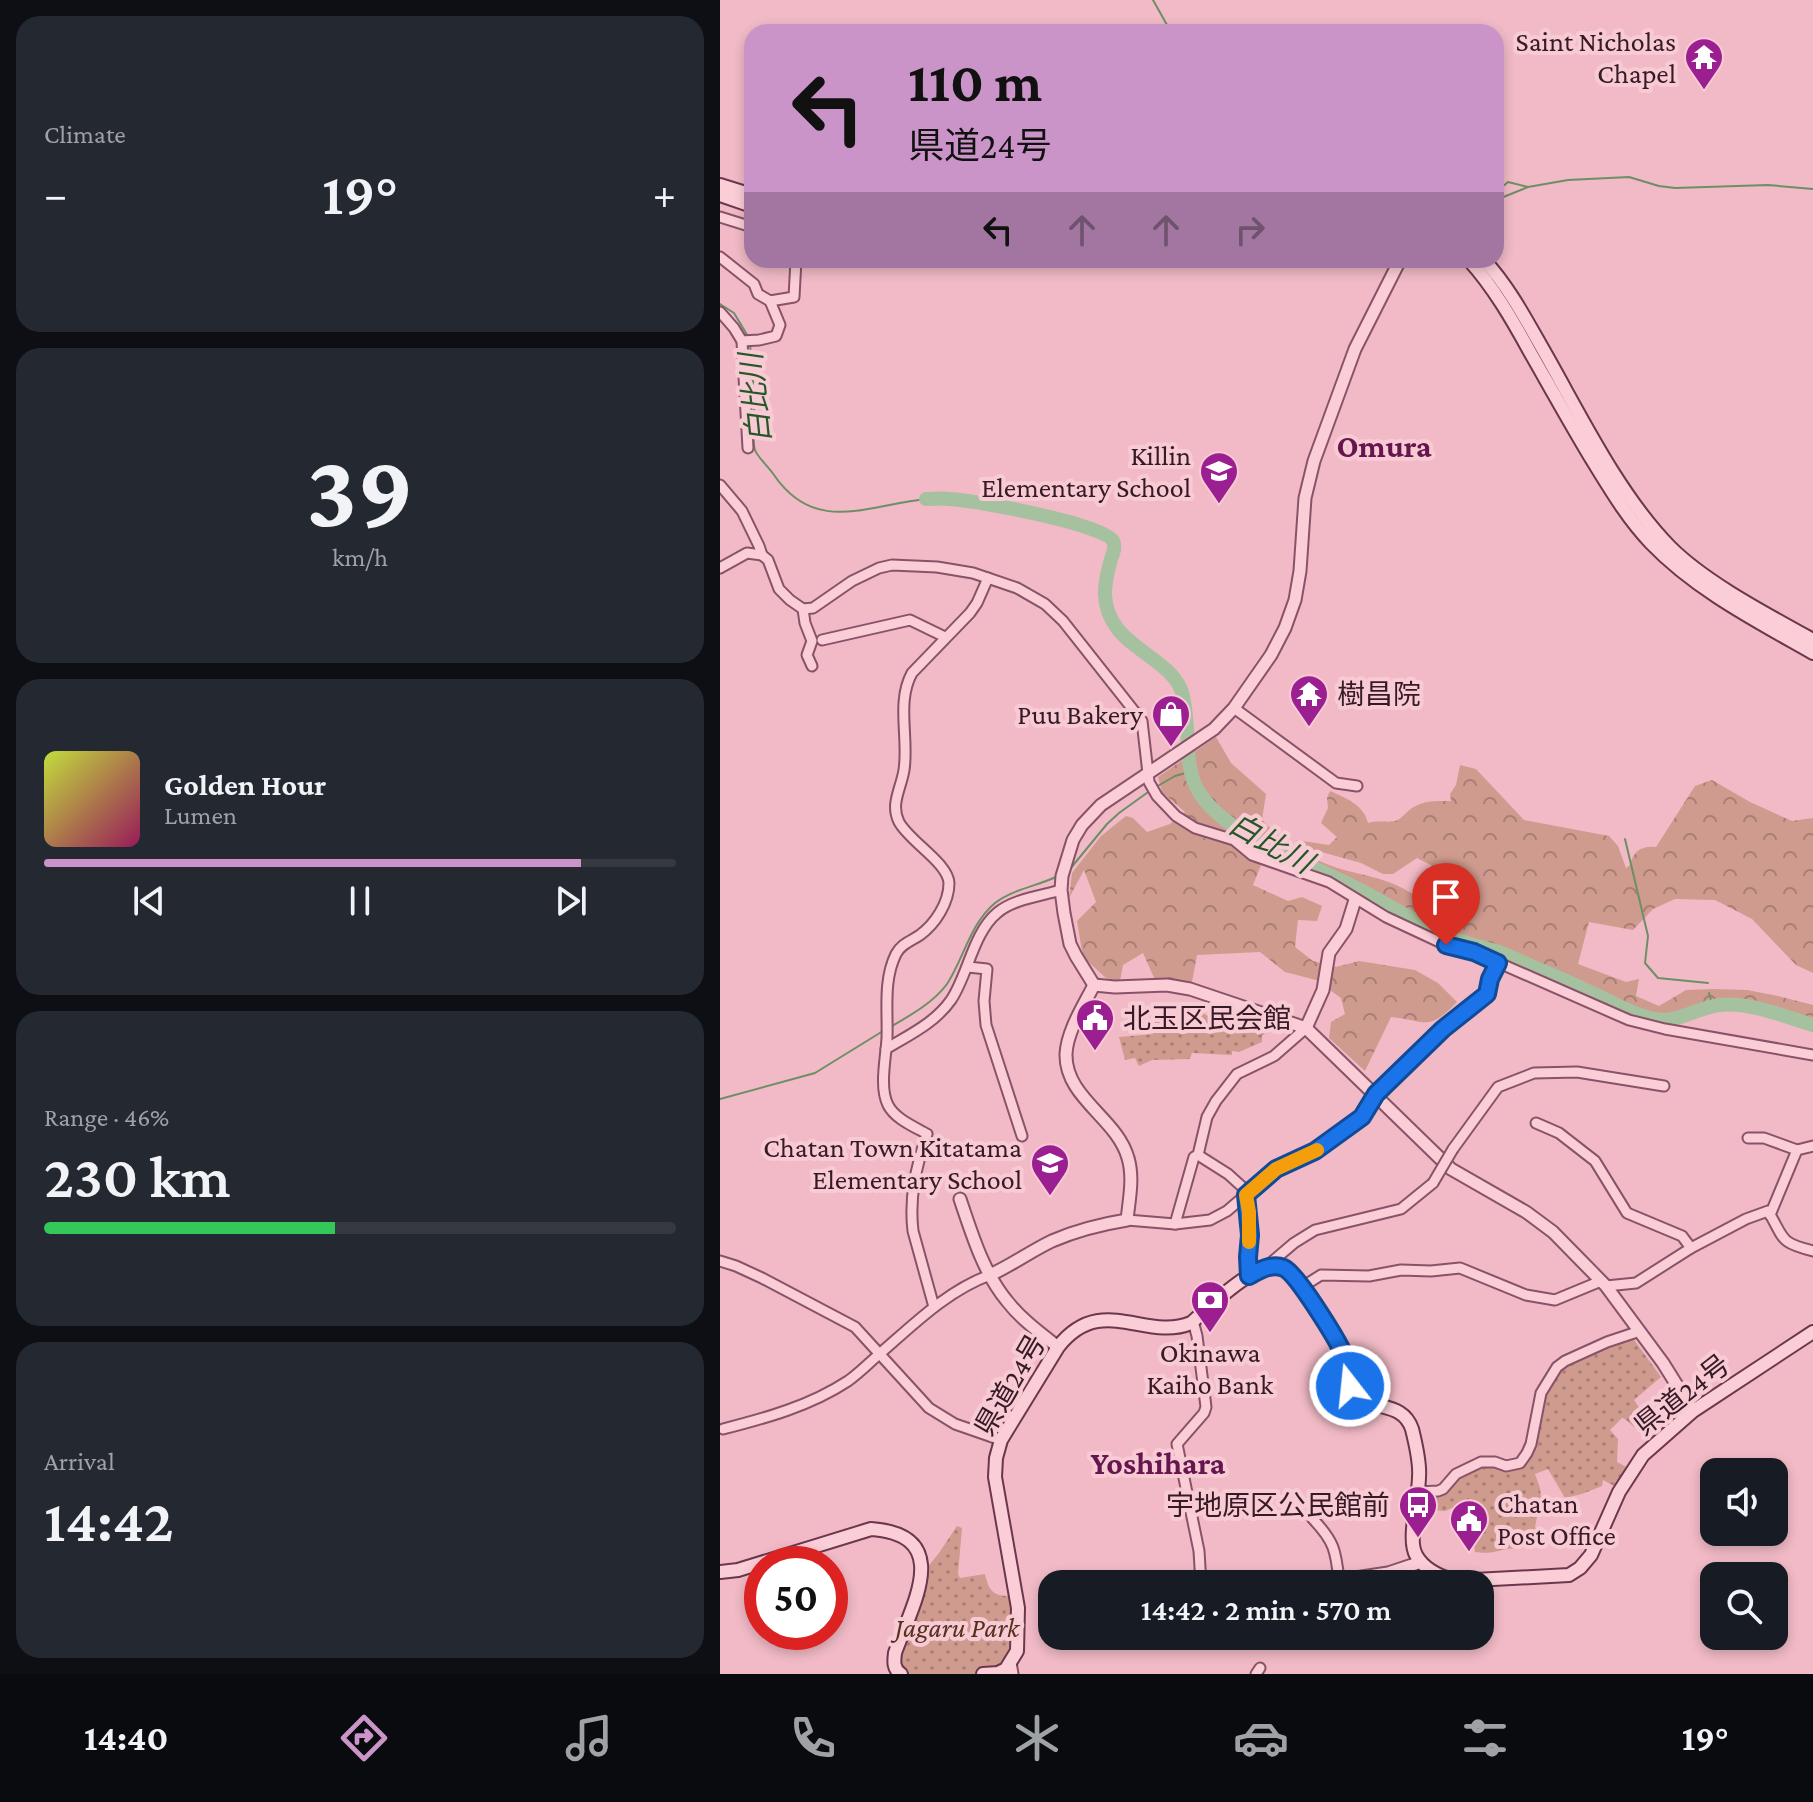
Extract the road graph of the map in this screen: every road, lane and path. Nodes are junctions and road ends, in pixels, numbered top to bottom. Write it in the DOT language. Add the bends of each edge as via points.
graph roads {
  1 [pos="720,185"];
  2 [pos="744,192"];
  3 [pos="720,195"];
  4 [pos="744,203"];
  5 [pos="720,217"];
  6 [pos="744,224"];
  7 [pos="720,257"];
  8 [pos="796,268"];
  9 [pos="1396,268"];
  10 [pos="1475,268"];
  11 [pos="1490,268"];
  12 [pos="770,301"];
  13 [pos="720,312"];
  14 [pos="747,341"];
  15 [pos="748,448"];
  16 [pos="722,490"];
  17 [pos="762,555"];
  18 [pos="720,568"];
  19 [pos="988,578"];
  20 [pos="803,609"];
  21 [pos="945,637"];
  22 [pos="822,640"];
  23 [pos="1813,640"];
  24 [pos="1813,653"];
  25 [pos="812,666"];
  26 [pos="1234,708"];
  27 [pos="1148,778"];
  28 [pos="1357,786"];
  29 [pos="1061,887"];
  30 [pos="1355,900"];
  31 [pos="1498,963"];
  32 [pos="968,967"];
  33 [pos="1094,985"];
  34 [pos="1306,1028"];
  35 [pos="886,1049"];
  36 [pos="1813,1055"];
  37 [pos="1664,1086"];
  38 [pos="1376,1094"];
  39 [pos="1536,1123"];
  40 [pos="1022,1136"];
  41 [pos="1748,1138"];
  42 [pos="1813,1146"];
  43 [pos="1797,1150"];
  44 [pos="1198,1155"];
  45 [pos="1247,1194"];
  46 [pos="960,1199"];
  47 [pos="1770,1215"];
  48 [pos="1127,1220"];
  49 [pos="1175,1224"];
  50 [pos="1691,1248"];
  51 [pos="1813,1251"];
  52 [pos="720,1261"];
  53 [pos="1267,1266"];
  54 [pos="990,1275"];
  55 [pos="1249,1276"];
  56 [pos="1604,1284"];
  57 [pos="1302,1287"];
  58 [pos="934,1307"];
  59 [pos="1193,1321"];
  60 [pos="1640,1331"];
  61 [pos="1813,1332"];
  62 [pos="1058,1347"];
  63 [pos="880,1354"];
  64 [pos="1693,1411"];
  65 [pos="723,1429"];
  66 [pos="1001,1440"];
  67 [pos="1418,1492"];
  68 [pos="1312,1518"];
  69 [pos="1421,1562"];
  70 [pos="1200,1570"];
  71 [pos="1338,1570"];
  72 [pos="1397,1570"];
  73 [pos="720,1572"];
  74 [pos="1012,1668"];
  75 [pos="897,1673"];
  76 [pos="983,1674"];
  1 -- 2 [label="main road"];
  3 -- 4 [label="main road"];
  5 -- 6 [label="street"];
  7 -- 12 [label="street"];
  8 -- 12 [label="street" via="794,297"];
  9 -- 26 [label="street" via="1355,349 1314,461 1290,614 1271,655"];
  10 -- 24 [label="main road" via="1504,306 1574,431 1637,527 1677,567"];
  11 -- 23 [label="main road" via="1515,300 1650,525 1697,570"];
  12 -- 14 [label="street" via="780,325 776,336"];
  13 -- 14 [label="street"];
  14 -- 15 [label="street"];
  16 -- 17 [label="street" via="742,511"];
  17 -- 18 [label="street" via="747,553"];
  17 -- 20 [label="street" via="779,589"];
  19 -- 20 [label="street" via="952,569 892,565"];
  19 -- 21 [label="street" via="970,613"];
  19 -- 27 [label="street" via="1030,594 1063,621 1142,721"];
  20 -- 25 [label="street"];
  21 -- 22 [label="street" via="910,620"];
  21 -- 35 [label="street" via="906,685 906,749 895,811 903,829 947,874 949,886 931,927 896,954 887,990"];
  26 -- 27 [label="street"];
  26 -- 28 [label="street" via="1336,783"];
  27 -- 29 [label="street" via="1089,816 1073,840"];
  27 -- 30 [label="street" via="1157,796 1195,828 1329,882"];
  29 -- 32 [label="street" via="994,916"];
  29 -- 33 [label="street" via="1070,944"];
  30 -- 31 [label="street" via="1446,945"];
  30 -- 34 [label="street" via="1346,929 1329,953 1323,990"];
  31 -- 36 [label="street" via="1629,1020"];
  31 -- 38 [label="street" via="1487,994"];
  32 -- 35 [label="street" via="944,1009"];
  32 -- 40 [label="street" via="987,969 986,1025"];
  33 -- 34 [label="street" via="1190,989"];
  33 -- 48 [label="street" via="1067,1044 1067,1067 1075,1087 1110,1125 1128,1156"];
  34 -- 38 [label="street"];
  34 -- 44 [label="street" via="1274,1056 1237,1074 1207,1117"];
  35 -- 58 [label="street" via="887,1104 927,1134 913,1183 912,1219"];
  37 -- 53 [label="street, bridge" via="1577,1072 1534,1073 1498,1087 1433,1183 1401,1209 1315,1230"];
  38 -- 45 [label="street" via="1362,1117 1315,1151 1276,1169"];
  38 -- 56 [label="street" via="1451,1169 1553,1232"];
  39 -- 50 [label="street" via="1559,1133 1595,1161 1627,1213 1682,1236"];
  41 -- 43 [label="street"];
  42 -- 43 [label="street"];
  43 -- 47 [label="street"];
  44 -- 45 [label="street"];
  44 -- 49 [label="street"];
  45 -- 49 [label="street" via="1210,1220"];
  45 -- 55 [label="street"];
  46 -- 54 [label="street"];
  47 -- 50 [label="street" via="1768,1211 1746,1219"];
  47 -- 51 [label="street" via="1783,1239"];
  48 -- 49 [label="street"];
  48 -- 54 [label="street" via="1053,1241"];
  50 -- 56 [label="street" via="1636,1283"];
  52 -- 63 [label="street" via="855,1327"];
  53 -- 55 [label="main road"];
  53 -- 57 [label="main road" via="1289,1271"];
  54 -- 58 [label="street"];
  54 -- 62 [label="street" via="1008,1303"];
  55 -- 59 [label="main road"];
  56 -- 57 [label="street" via="1555,1300 1526,1295 1460,1268 1321,1275"];
  56 -- 60 [label="street"];
  57 -- 67 [label="main road" via="1345,1357 1355,1394 1406,1418 1420,1476"];
  58 -- 63 [label="street"];
  59 -- 62 [label="main road, 県道24号" via="1170,1328 1116,1320 1089,1323 1068,1334"];
  59 -- 70 [label="street" via="1206,1407 1177,1444"];
  60 -- 64 [label="street"];
  60 -- 67 [label="street" via="1557,1367 1541,1393 1531,1444 1520,1463 1481,1462 1456,1474 1443,1489"];
  61 -- 64 [label="main road, 県道24号"];
  62 -- 66 [label="main road, 県道24号"];
  63 -- 65 [label="street" via="849,1381 798,1407"];
  63 -- 66 [label="street" via="929,1408 955,1424"];
  64 -- 69 [label="main road, 県道24号" via="1643,1455 1619,1492 1591,1555 1569,1575 1456,1581"];
  66 -- 74 [label="main road, 県道24号" via="995,1477 1018,1608"];
  67 -- 69 [label="main road" via="1412,1545"];
  68 -- 71 [label="street" via="1332,1542"];
  69 -- 72 [label="street"];
  73 -- 75 [label="main road" via="871,1529 903,1537 914,1545 923,1568 895,1653"];
  74 -- 76 [label="main road, 県道24号"];
}
